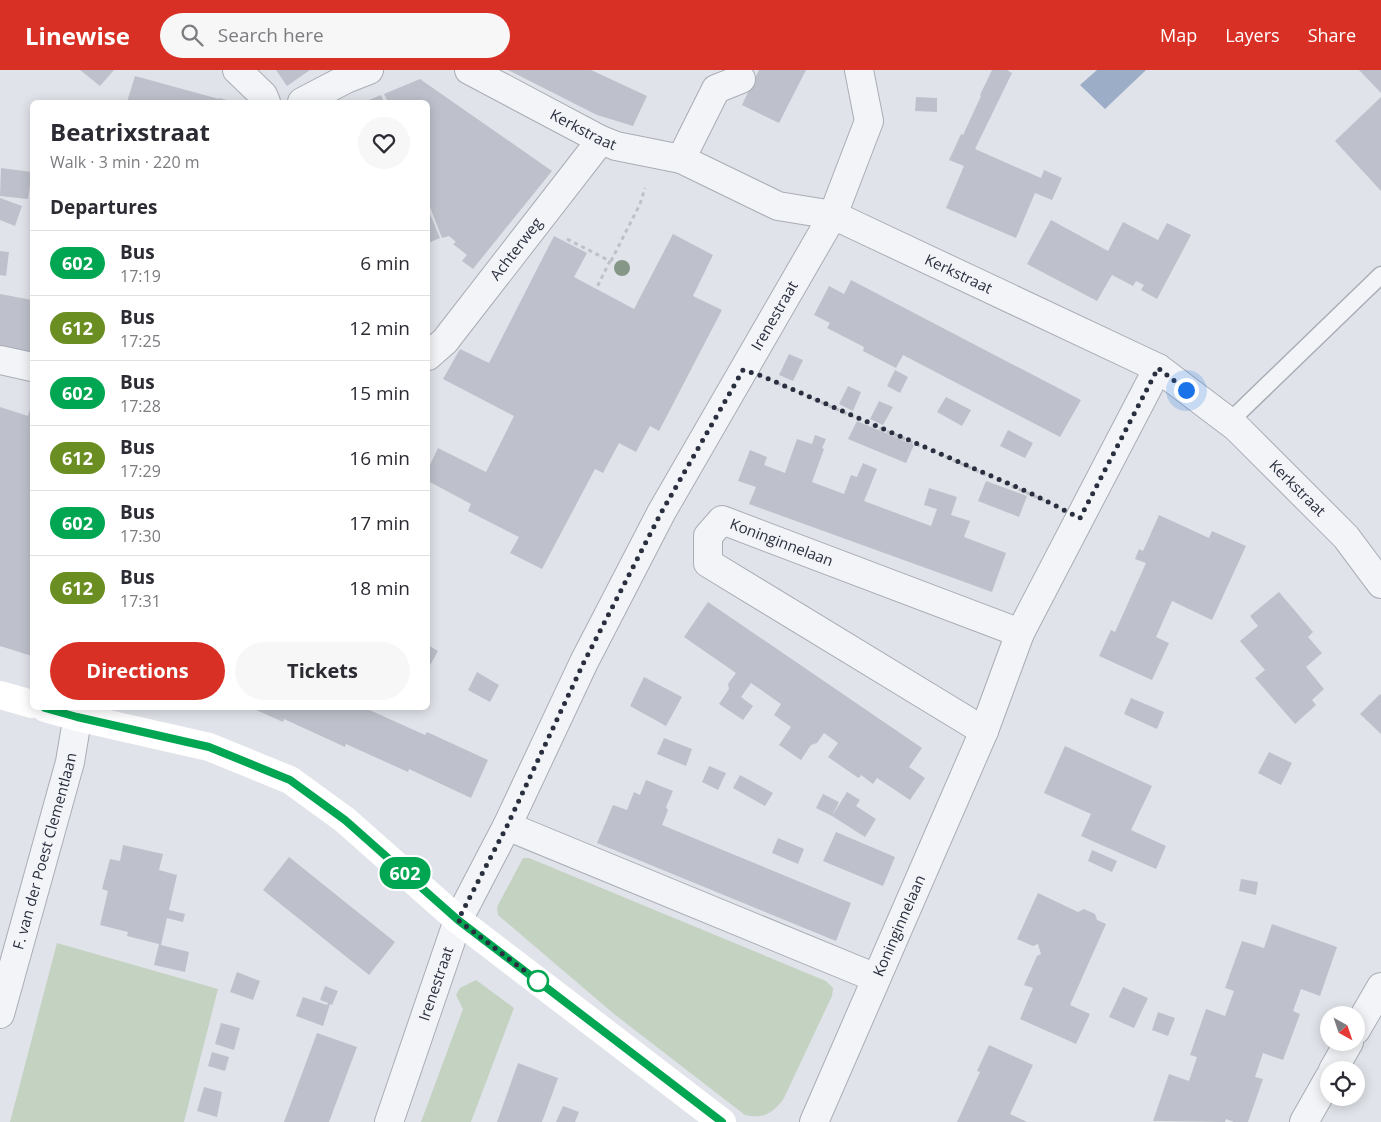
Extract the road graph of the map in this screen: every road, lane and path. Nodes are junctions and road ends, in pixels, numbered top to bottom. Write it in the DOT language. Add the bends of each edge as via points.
graph roads {
  1 [pos="237,70"];
  2 [pos="369,70"];
  3 [pos="469,70"];
  4 [pos="859,70"];
  5 [pos="743,75"];
  6 [pos="265,100"];
  7 [pos="306,100"];
  8 [pos="609,143"];
  9 [pos="681,159"];
  10 [pos="640,204"];
  11 [pos="833,215"];
  12 [pos="588,250"];
  13 [pos="610,261"];
  14 [pos="1381,275"];
  15 [pos="596,288"];
  16 [pos="430,354"];
  17 [pos="0,360"];
  18 [pos="30,367"];
  19 [pos="1158,368"];
  20 [pos="743,370"];
  21 [pos="1229,422"];
  22 [pos="1080,518"];
  23 [pos="1381,584"];
  24 [pos="1020,633"];
  25 [pos="0,695"];
  26 [pos="30,703"];
  27 [pos="62,710"];
  28 [pos="78,712"];
  29 [pos="984,731"];
  30 [pos="507,826"];
  31 [pos="458,920"];
  32 [pos="876,978"];
  33 [pos="1381,987"];
  34 [pos="0,1014"];
  35 [pos="1365,1015"];
  36 [pos="1320,1094"];
  37 [pos="389,1122"];
  38 [pos="722,1122"];
  39 [pos="814,1122"];
  40 [pos="1304,1122"];
  1 -- 6 [label="street"];
  2 -- 7 [label="street"];
  3 -- 8 [label="street, Kerkstraat"];
  4 -- 11 [label="street" via="869,121"];
  5 -- 9 [label="street" via="716,89"];
  8 -- 9 [label="street, Kerkstraat"];
  8 -- 16 [label="street, Achterweg" via="445,341"];
  9 -- 11 [label="street, Kerkstraat" via="778,206"];
  10 -- 13 [label="path"];
  11 -- 19 [label="street, Kerkstraat"];
  11 -- 20 [label="street, Irenestraat"];
  12 -- 13 [label="path"];
  13 -- 15 [label="path"];
  14 -- 21 [label="lane"];
  17 -- 18 [label="street"];
  19 -- 21 [label="street, Kerkstraat"];
  19 -- 22 [label="street, Koninginnelaan"];
  20 -- 22 [label="path" via="1028,492"];
  20 -- 30 [label="street, Irenestraat" via="647,540 584,662"];
  21 -- 23 [label="street, Kerkstraat" via="1346,538"];
  22 -- 24 [label="street, Koninginnelaan"];
  24 -- 29 [label="street, Koninginnelaan"];
  24 -- 29 [label="street, Koninginnelaan" via="722,520 708,536 708,563"];
  25 -- 26 [label="street"];
  27 -- 28 [label="street"];
  28 -- 31 [label="street" via="209,747 290,780 345,820"];
  28 -- 34 [label="street, F. van der Poest Clementlaan" via="70,762"];
  29 -- 32 [label="street, Koninginnelaan"];
  30 -- 31 [label="street, Irenestraat"];
  30 -- 32 [label="street"];
  31 -- 37 [label="street, Irenestraat"];
  31 -- 38 [label="street"];
  32 -- 39 [label="street, Koninginnelaan"];
  33 -- 35 [label="street"];
  36 -- 40 [label="street"];
}
